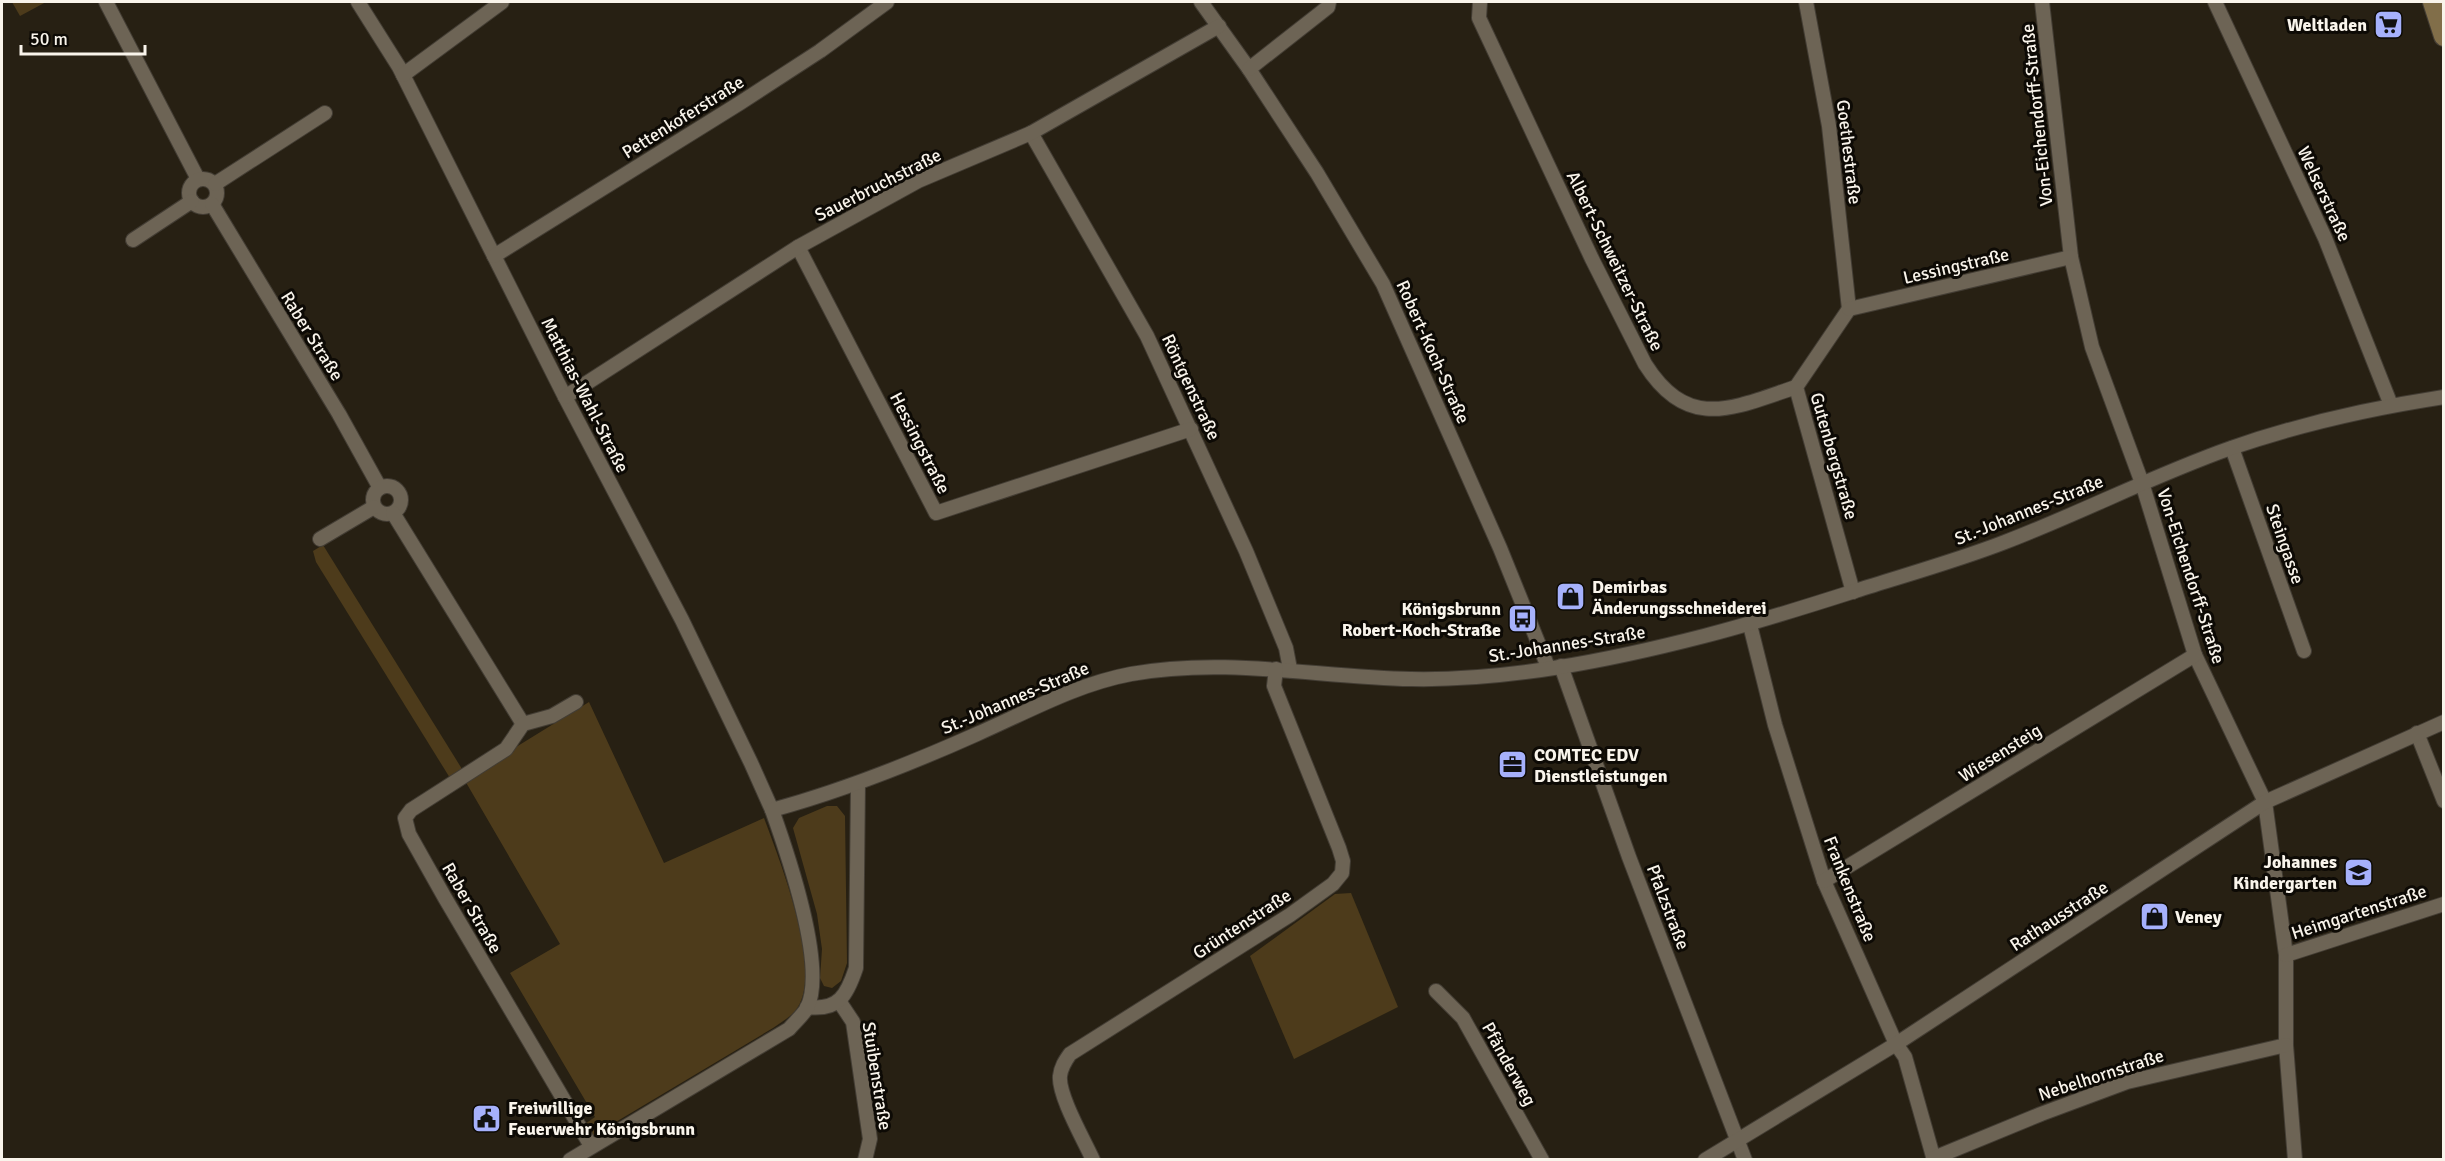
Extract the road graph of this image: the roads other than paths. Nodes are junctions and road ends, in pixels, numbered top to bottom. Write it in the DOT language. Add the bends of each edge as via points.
graph roads {
  1 [pos="106,2"];
  2 [pos="358,2"];
  3 [pos="502,2"];
  4 [pos="888,2"];
  5 [pos="1202,2"];
  6 [pos="1329,2"];
  7 [pos="1479,2"];
  8 [pos="1806,2"];
  9 [pos="2042,2"];
  10 [pos="2215,2"];
  11 [pos="2433,2"];
  12 [pos="1219,26"];
  13 [pos="2444,36"];
  14 [pos="1249,69"];
  15 [pos="403,75"];
  16 [pos="325,113"];
  17 [pos="1031,133"];
  18 [pos="198,179"];
  19 [pos="215,184"];
  20 [pos="192,201"];
  21 [pos="212,204"];
  22 [pos="133,240"];
  23 [pos="798,247"];
  24 [pos="494,256"];
  25 [pos="2071,257"];
  26 [pos="1849,309"];
  27 [pos="1796,387"];
  28 [pos="565,397"];
  29 [pos="2444,397"];
  30 [pos="2391,405"];
  31 [pos="1191,429"];
  32 [pos="2232,448"];
  33 [pos="2142,483"];
  34 [pos="381,488"];
  35 [pos="374,507"];
  36 [pos="393,513"];
  37 [pos="320,539"];
  38 [pos="1853,592"];
  39 [pos="1750,625"];
  40 [pos="2304,651"];
  41 [pos="2195,655"];
  42 [pos="1555,667"];
  43 [pos="1283,669"];
  44 [pos="576,702"];
  45 [pos="2444,722"];
  46 [pos="523,724"];
  47 [pos="2417,733"];
  48 [pos="858,783"];
  49 [pos="2444,801"];
  50 [pos="2265,802"];
  51 [pos="772,810"];
  52 [pos="1824,881"];
  53 [pos="2444,904"];
  54 [pos="2286,955"];
  55 [pos="1436,991"];
  56 [pos="839,1001"];
  57 [pos="807,1007"];
  58 [pos="1896,1044"];
  59 [pos="2286,1045"];
  60 [pos="1738,1139"];
  61 [pos="591,1146"];
  62 [pos="574,1158"];
  63 [pos="1934,1159"];
  64 [pos="865,1160"];
  65 [pos="1093,1160"];
  66 [pos="1542,1160"];
  67 [pos="1705,1160"];
  68 [pos="1745,1160"];
  69 [pos="2295,1160"];
  1 -- 18 [label="street"];
  2 -- 15 [label="street, Matthias-Wahl-Straße"];
  3 -- 15 [label="street"];
  4 -- 24 [label="street, Pettenkoferstraße" via="732,108"];
  5 -- 12 [label="street, Robert-Koch-Straße"];
  6 -- 14 [label="street" via="1328,7"];
  7 -- 27 [label="street, Albert-Schweitzer-Straße" via="1479,18 1592,259 1660,386 1684,404 1708,411"];
  8 -- 26 [label="street, Goethestraße" via="1829,126"];
  9 -- 25 [label="street, Von-Eichendorff-Straße"];
  10 -- 30 [label="street, Welserstraße" via="2320,228"];
  11 -- 13 [label="street"];
  12 -- 14 [label="street, Robert-Koch-Straße"];
  12 -- 17 [label="street, Sauerbruchstraße"];
  14 -- 42 [label="street, Robert-Koch-Straße" via="1317,172 1383,284"];
  15 -- 24 [label="street, Matthias-Wahl-Straße"];
  16 -- 19 [label="street"];
  17 -- 23 [label="street, Sauerbruchstraße" via="918,181"];
  17 -- 31 [label="street, Röntgenstraße" via="1147,336"];
  18 -- 19 [label="street"];
  18 -- 20 [label="street" via="189,190"];
  19 -- 21 [label="street" via="217,197"];
  20 -- 21 [label="street" via="203,207"];
  20 -- 22 [label="street"];
  21 -- 34 [label="street, Raber Straße"];
  23 -- 28 [label="street, Sauerbruchstraße"];
  23 -- 31 [label="street, Hessingstraße" via="936,513"];
  24 -- 28 [label="street, Matthias-Wahl-Straße"];
  25 -- 26 [label="street, Lessingstraße"];
  25 -- 33 [label="street, Von-Eichendorff-Straße" via="2092,347"];
  26 -- 27 [label="street, Gutenbergstraße"];
  27 -- 38 [label="street, Gutenbergstraße"];
  28 -- 51 [label="street, Matthias-Wahl-Straße" via="685,627"];
  29 -- 30 [label="street, St.-Johannes-Straße"];
  30 -- 32 [label="street, St.-Johannes-Straße"];
  31 -- 43 [label="street, Röntgenstraße" via="1286,648"];
  32 -- 33 [label="street, St.-Johannes-Straße"];
  32 -- 40 [label="street, Steingasse"];
  33 -- 38 [label="street, St.-Johannes-Straße" via="2010,541"];
  33 -- 41 [label="street, Von-Eichendorff-Straße"];
  34 -- 35 [label="street" via="373,497"];
  34 -- 36 [label="street, Raber Straße" via="391,486 401,495 401,504"];
  35 -- 36 [label="street" via="382,513"];
  35 -- 37 [label="street"];
  36 -- 46 [label="street"];
  38 -- 39 [label="street, St.-Johannes-Straße"];
  39 -- 42 [label="street, St.-Johannes-Straße" via="1640,652"];
  39 -- 52 [label="street, Frankenstraße" via="1780,742"];
  41 -- 50 [label="street, Von-Eichendorff-Straße"];
  41 -- 52 [label="street, Wiesensteig"];
  42 -- 43 [label="street, St.-Johannes-Straße" via="1456,679"];
  42 -- 60 [label="street, Pfalzstraße"];
  43 -- 48 [label="street, St.-Johannes-Straße" via="1179,668 1107,679"];
  43 -- 65 [label="street, Grüntenstraße" via="1274,686 1339,848 1342,873 1290,915 1070,1054 1060,1077 1066,1101"];
  44 -- 46 [label="street" via="552,716"];
  45 -- 47 [label="street, Rathausstraße"];
  46 -- 61 [label="street, Raber Straße" via="506,749 411,810 405,818 409,834 445,898"];
  47 -- 49 [label="street"];
  47 -- 50 [label="street, Rathausstraße"];
  48 -- 51 [label="street, St.-Johannes-Straße"];
  48 -- 56 [label="street" via="856,968"];
  50 -- 54 [label="street, Von-Eichendorff-Straße"];
  50 -- 58 [label="street, Rathausstraße"];
  51 -- 57 [label="street" via="808,931 812,980"];
  52 -- 58 [label="street, Frankenstraße"];
  53 -- 54 [label="street, Heimgartenstraße"];
  54 -- 59 [label="street, Von-Eichendorff-Straße"];
  55 -- 66 [label="street, Pfänderweg" via="1463,1018"];
  56 -- 57 [label="street" via="822,1009"];
  56 -- 64 [label="street, Stuibenstraße" via="853,1022 870,1139"];
  57 -- 61 [label="street" via="789,1029"];
  58 -- 60 [label="street, Rathausstraße"];
  58 -- 63 [label="street, Frankenstraße" via="1905,1057"];
  59 -- 63 [label="street, Nebelhornstraße" via="2127,1082"];
  59 -- 69 [label="street, Von-Eichendorff-Straße"];
  60 -- 67 [label="street, Rathausstraße"];
  60 -- 68 [label="street, Pfalzstraße"];
  61 -- 62 [label="street"];
}
